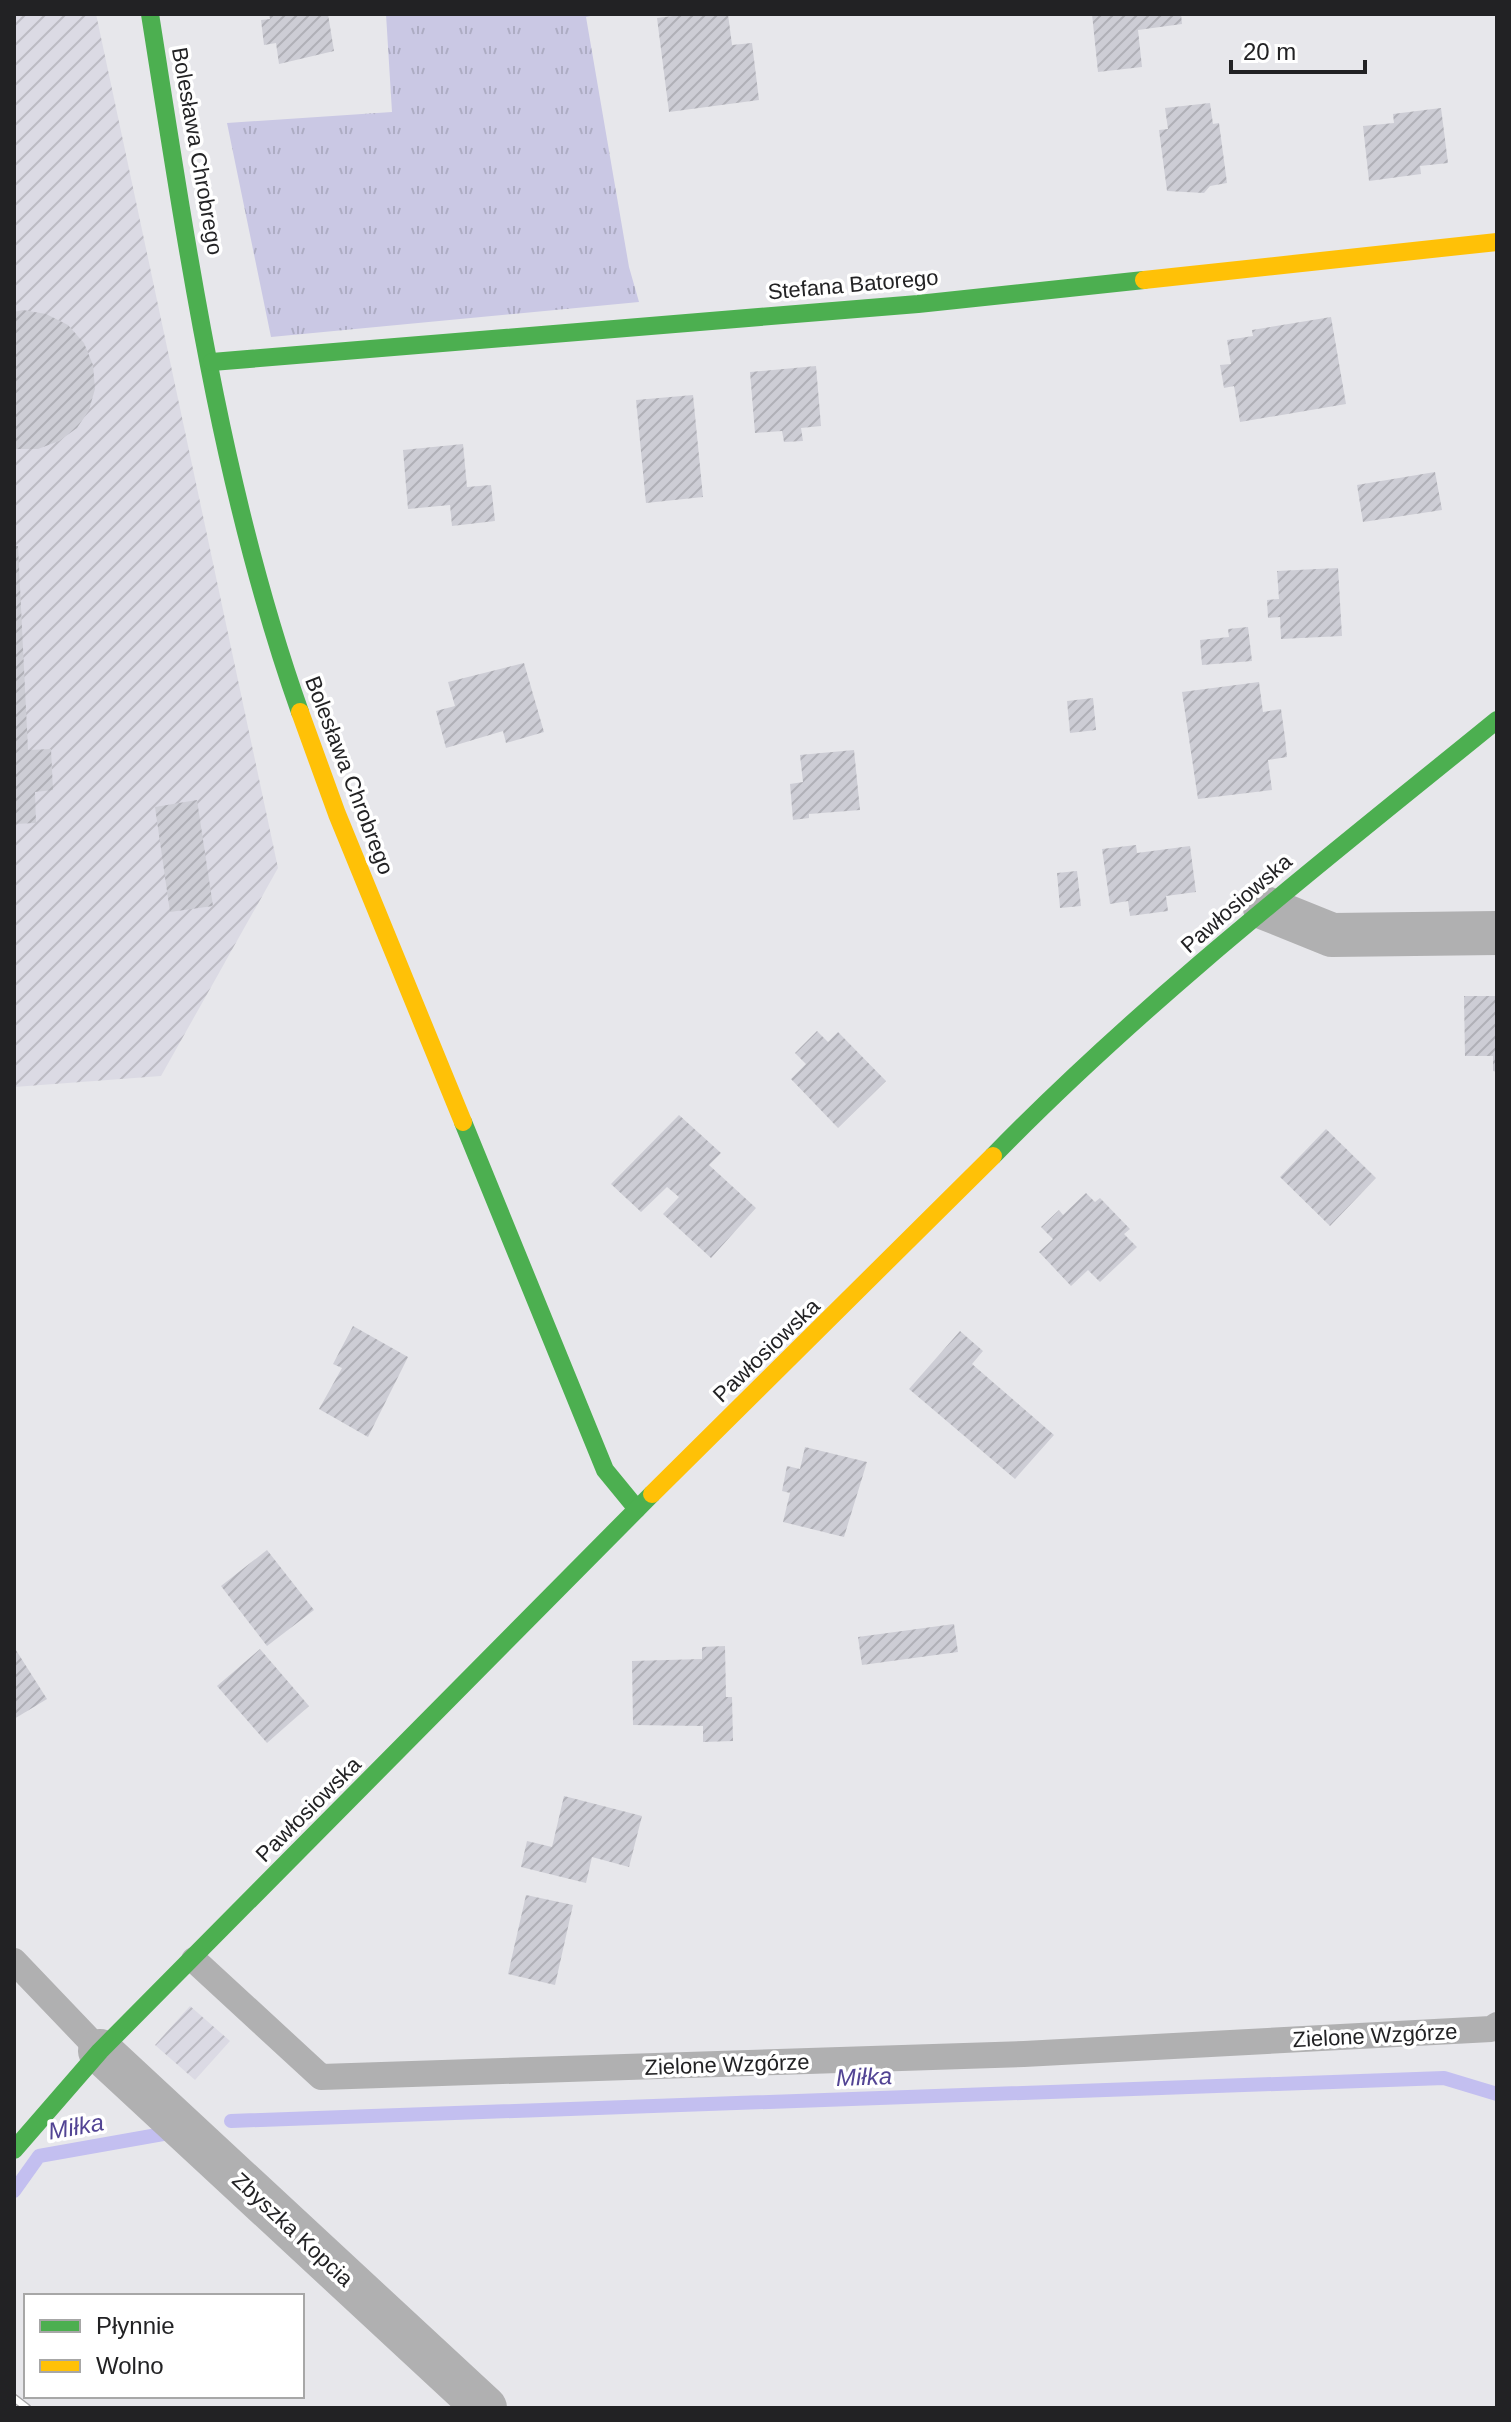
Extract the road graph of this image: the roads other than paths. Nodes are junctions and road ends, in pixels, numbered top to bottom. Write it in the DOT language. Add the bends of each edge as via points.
graph roads {
  1 [pos="150,14"];
  2 [pos="1497,242"];
  3 [pos="212,362"];
  4 [pos="1497,720"];
  5 [pos="1265,908"];
  6 [pos="1497,933"];
  7 [pos="637,1509"];
  8 [pos="194,1960"];
  9 [pos="14,1961"];
  10 [pos="1497,2025"];
  11 [pos="100,2051"];
  12 [pos="14,2150"];
  13 [pos="485,2408"];
  1 -- 3 [label="street, Bolesława Chrobrego"];
  2 -- 3 [label="street, Stefana Batorego" via="918,304"];
  3 -- 7 [label="street, Bolesława Chrobrego" via="269,624 337,814 605,1470"];
  4 -- 5 [label="street, Pawłosiowska"];
  5 -- 6 [label="street" via="1332,935"];
  5 -- 7 [label="street, Pawłosiowska" via="1051,1097"];
  7 -- 8 [label="street, Pawłosiowska"];
  8 -- 10 [label="lane, Zielone Wzgórze" via="321,2077 1024,2054"];
  8 -- 11 [label="street, Pawłosiowska"];
  9 -- 11 [label="lane"];
  11 -- 12 [label="street, Pawłosiowska"];
  11 -- 13 [label="street, Zbyszka Kopcia"];
}
